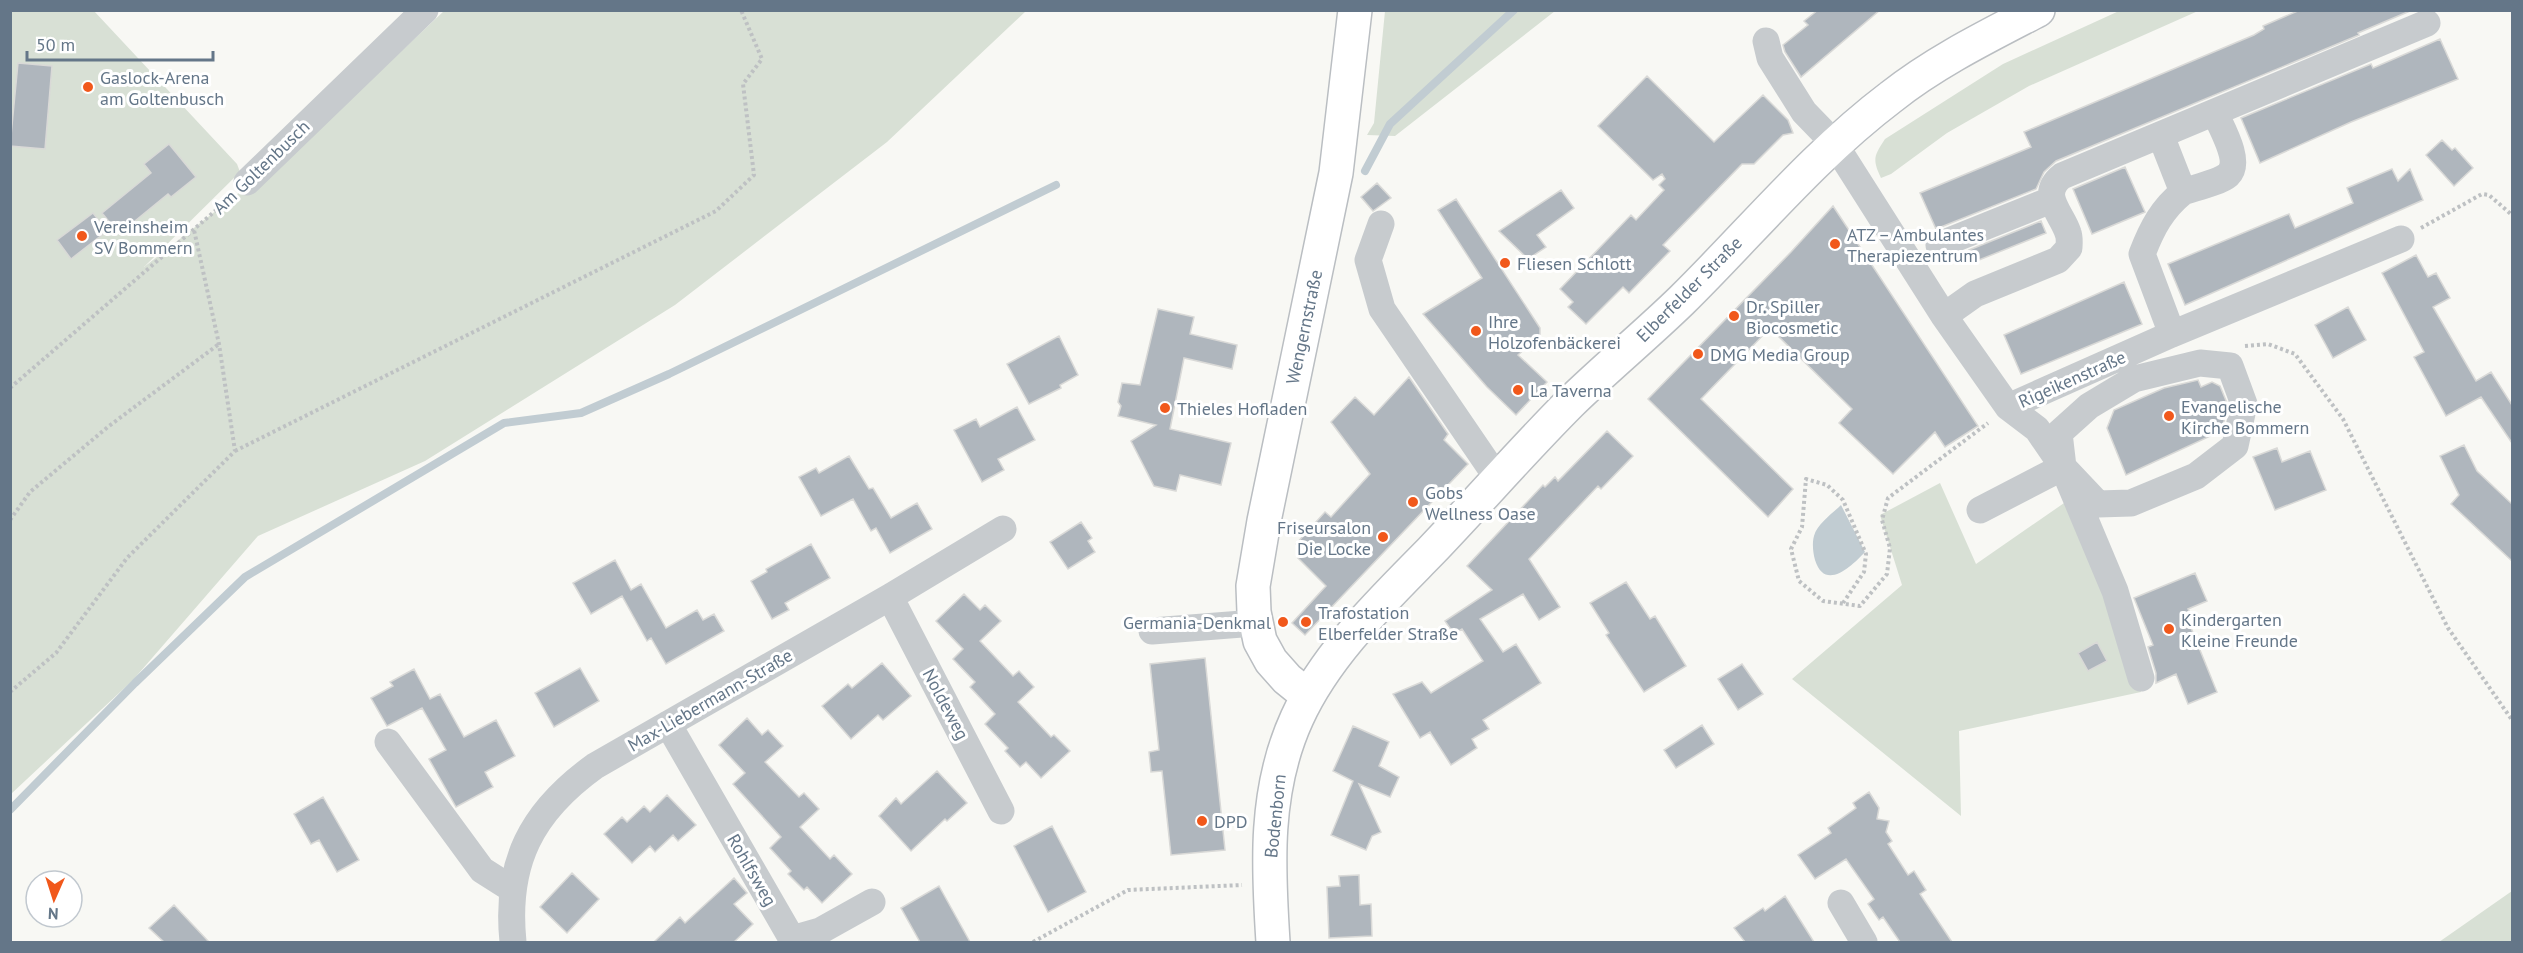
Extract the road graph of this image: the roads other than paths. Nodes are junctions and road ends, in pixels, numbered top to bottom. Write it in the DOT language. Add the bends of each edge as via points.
graph roads {
  1 [pos="425,10"];
  2 [pos="1355,10"];
  3 [pos="2038,10"];
  4 [pos="2427,23"];
  5 [pos="1766,41"];
  6 [pos="2215,113"];
  7 [pos="2161,136"];
  8 [pos="1834,143"];
  9 [pos="247,182"];
  10 [pos="2183,192"];
  11 [pos="2051,200"];
  12 [pos="1381,224"];
  13 [pos="2402,238"];
  14 [pos="1939,244"];
  15 [pos="1944,316"];
  16 [pos="2172,334"];
  17 [pos="2008,407"];
  18 [pos="2063,467"];
  19 [pos="1498,479"];
  20 [pos="1980,510"];
  21 [pos="1003,529"];
  22 [pos="890,597"];
  23 [pos="1255,623"];
  24 [pos="1152,632"];
  25 [pos="2141,678"];
  26 [pos="1308,696"];
  27 [pos="668,724"];
  28 [pos="388,742"];
  29 [pos="1001,810"];
  30 [pos="512,889"];
  31 [pos="872,902"];
  32 [pos="1841,903"];
  33 [pos="513,942"];
  34 [pos="1273,942"];
  35 [pos="1864,942"];
  1 -- 9 [label="street, Am Goltenbusch"];
  2 -- 23 [label="main road, Wengernstraße" via="1336,173 1257,561 1253,586"];
  3 -- 8 [label="main road, Elberfelder Straße" via="1892,95"];
  4 -- 6 [label="street"];
  5 -- 8 [label="street, Rigeikenstraße" via="1770,58 1804,112"];
  6 -- 7 [label="street"];
  6 -- 10 [label="street" via="2233,166 2228,176"];
  7 -- 10 [label="street"];
  7 -- 11 [label="street" via="2062,176 2055,181"];
  8 -- 15 [label="street, Rigeikenstraße"];
  8 -- 19 [label="main road, Elberfelder Straße"];
  10 -- 16 [label="street" via="2161,213 2142,254"];
  11 -- 14 [label="street"];
  11 -- 15 [label="street" via="2069,234 2069,249 2058,260 1975,294"];
  12 -- 19 [label="street" via="1368,260 1382,309"];
  13 -- 16 [label="street, Rigeikenstraße"];
  15 -- 17 [label="street, Rigeikenstraße"];
  16 -- 17 [label="street, Rigeikenstraße"];
  17 -- 18 [label="street" via="2037,429"];
  18 -- 18 [label="street" via="2098,504 2131,503 2196,476 2235,446 2244,404 2230,366 2200,363 2125,384 2089,406 2059,433"];
  18 -- 20 [label="street"];
  18 -- 25 [label="street" via="2115,591"];
  19 -- 26 [label="main road, Elberfelder Straße" via="1389,593"];
  21 -- 22 [label="street, Max-Liebermann-Straße"];
  22 -- 27 [label="street, Max-Liebermann-Straße"];
  22 -- 29 [label="street, Noldeweg"];
  23 -- 24 [label="street"];
  23 -- 26 [label="main road, Wengernstraße" via="1271,661"];
  26 -- 34 [label="main road, Bodenborn" via="1286,746 1269,833"];
  27 -- 30 [label="street, Max-Liebermann-Straße" via="595,766 553,802 526,840"];
  27 -- 31 [label="street, Rohlfsweg" via="792,939 820,931"];
  28 -- 30 [label="street" via="482,870"];
  30 -- 33 [label="street, Max-Liebermann-Straße"];
  32 -- 35 [label="street"];
}
